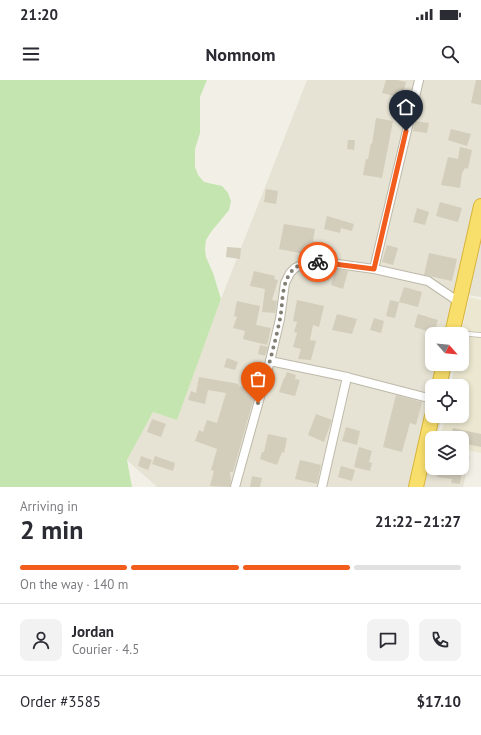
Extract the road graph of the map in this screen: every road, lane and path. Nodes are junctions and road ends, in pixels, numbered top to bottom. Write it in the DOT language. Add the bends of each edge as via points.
graph roads {
  1 [pos="419,80"];
  2 [pos="481,206"];
  3 [pos="476,249"];
  4 [pos="374,269"];
  5 [pos="459,302"];
  6 [pos="453,327"];
  7 [pos="469,334"];
  8 [pos="481,335"];
  9 [pos="270,361"];
  10 [pos="347,377"];
  11 [pos="425,397"];
  12 [pos="430,423"];
  13 [pos="235,487"];
  14 [pos="322,487"];
  15 [pos="416,487"];
  1 -- 4 [label="street"];
  2 -- 3 [label="highway"];
  3 -- 5 [label="highway"];
  4 -- 5 [label="street" via="428,281"];
  4 -- 9 [label="street" via="323,262 307,262 295,268 285,283"];
  5 -- 6 [label="highway"];
  7 -- 8 [label="lane"];
  9 -- 10 [label="street"];
  9 -- 13 [label="street"];
  10 -- 11 [label="street"];
  10 -- 14 [label="street"];
  12 -- 15 [label="highway"];
}
